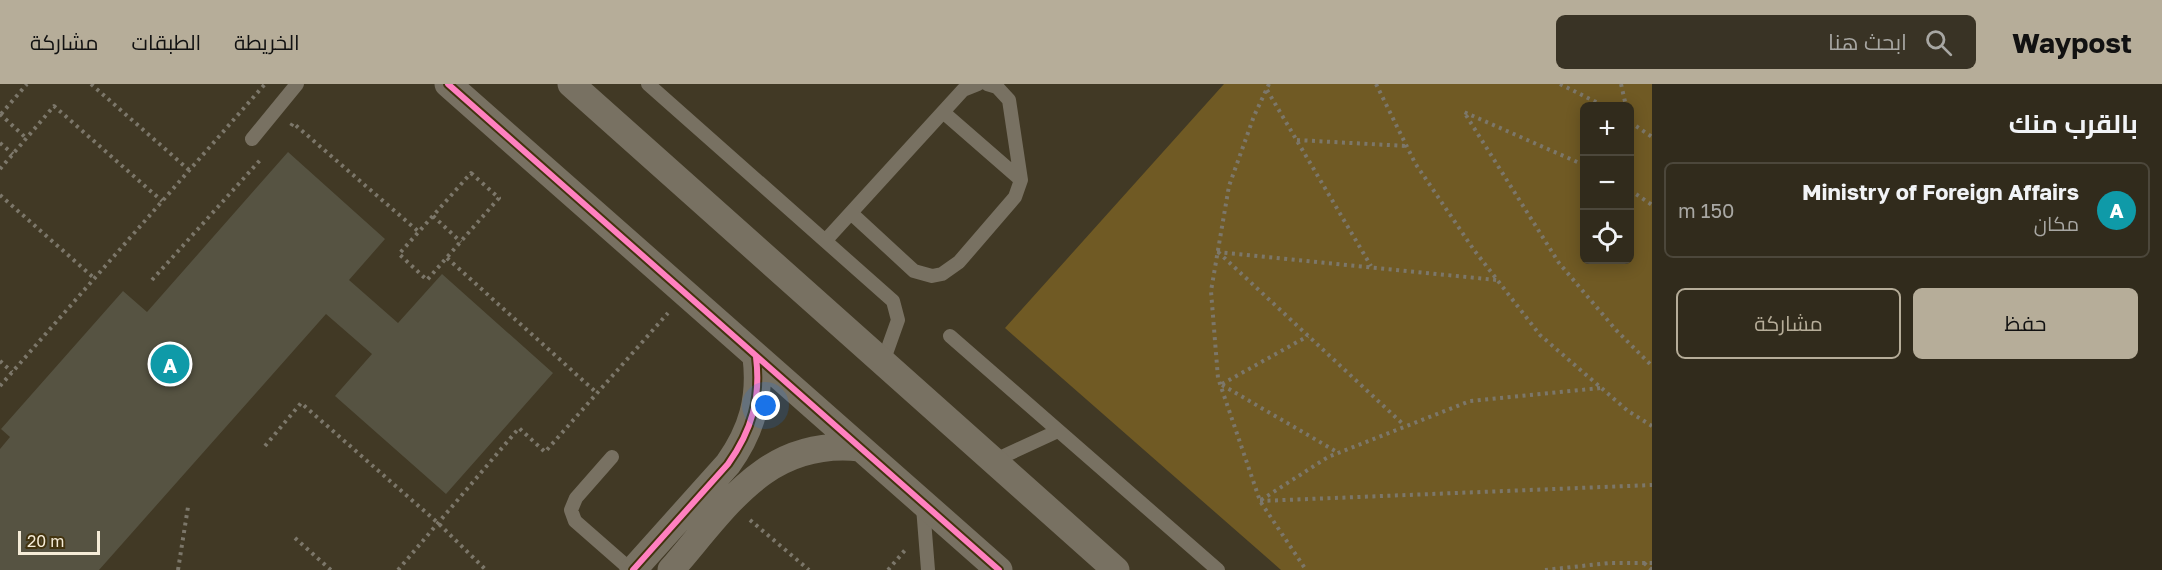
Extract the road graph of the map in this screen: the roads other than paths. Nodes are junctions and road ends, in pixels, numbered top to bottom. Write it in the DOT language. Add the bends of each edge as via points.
graph roads {
  1 [pos="297,84"];
  2 [pos="448,84"];
  3 [pos="571,84"];
  4 [pos="648,84"];
  5 [pos="978,84"];
  6 [pos="987,84"];
  7 [pos="943,112"];
  8 [pos="252,139"];
  9 [pos="1021,180"];
  10 [pos="851,213"];
  11 [pos="826,240"];
  12 [pos="950,336"];
  13 [pos="756,357"];
  14 [pos="883,362"];
  15 [pos="1058,431"];
  16 [pos="860,448"];
  17 [pos="612,457"];
  18 [pos="993,461"];
  19 [pos="922,502"];
  20 [pos="680,565"];
  21 [pos="632,570"];
  22 [pos="928,570"];
  23 [pos="999,570"];
  24 [pos="1116,570"];
  25 [pos="1218,570"];
  1 -- 8 [label="lane"];
  2 -- 13 [label="street"];
  3 -- 14 [label="street"];
  4 -- 11 [label="lane"];
  5 -- 7 [label="lane" via="963,90"];
  6 -- 9 [label="lane" via="997,87 1009,100"];
  7 -- 9 [label="lane"];
  7 -- 10 [label="lane"];
  9 -- 10 [label="lane" via="1015,197 959,262 932,276 914,271"];
  10 -- 11 [label="lane"];
  11 -- 14 [label="lane" via="894,301 898,320"];
  12 -- 15 [label="lane"];
  13 -- 16 [label="street"];
  13 -- 21 [label="street" via="757,402 742,445"];
  14 -- 18 [label="street"];
  15 -- 18 [label="lane"];
  15 -- 25 [label="lane"];
  16 -- 19 [label="street"];
  16 -- 20 [label="street" via="820,447 782,459 748,482"];
  17 -- 21 [label="lane" via="576,498 571,510 575,521"];
  18 -- 24 [label="street"];
  19 -- 22 [label="lane"];
  19 -- 23 [label="street"];
}
